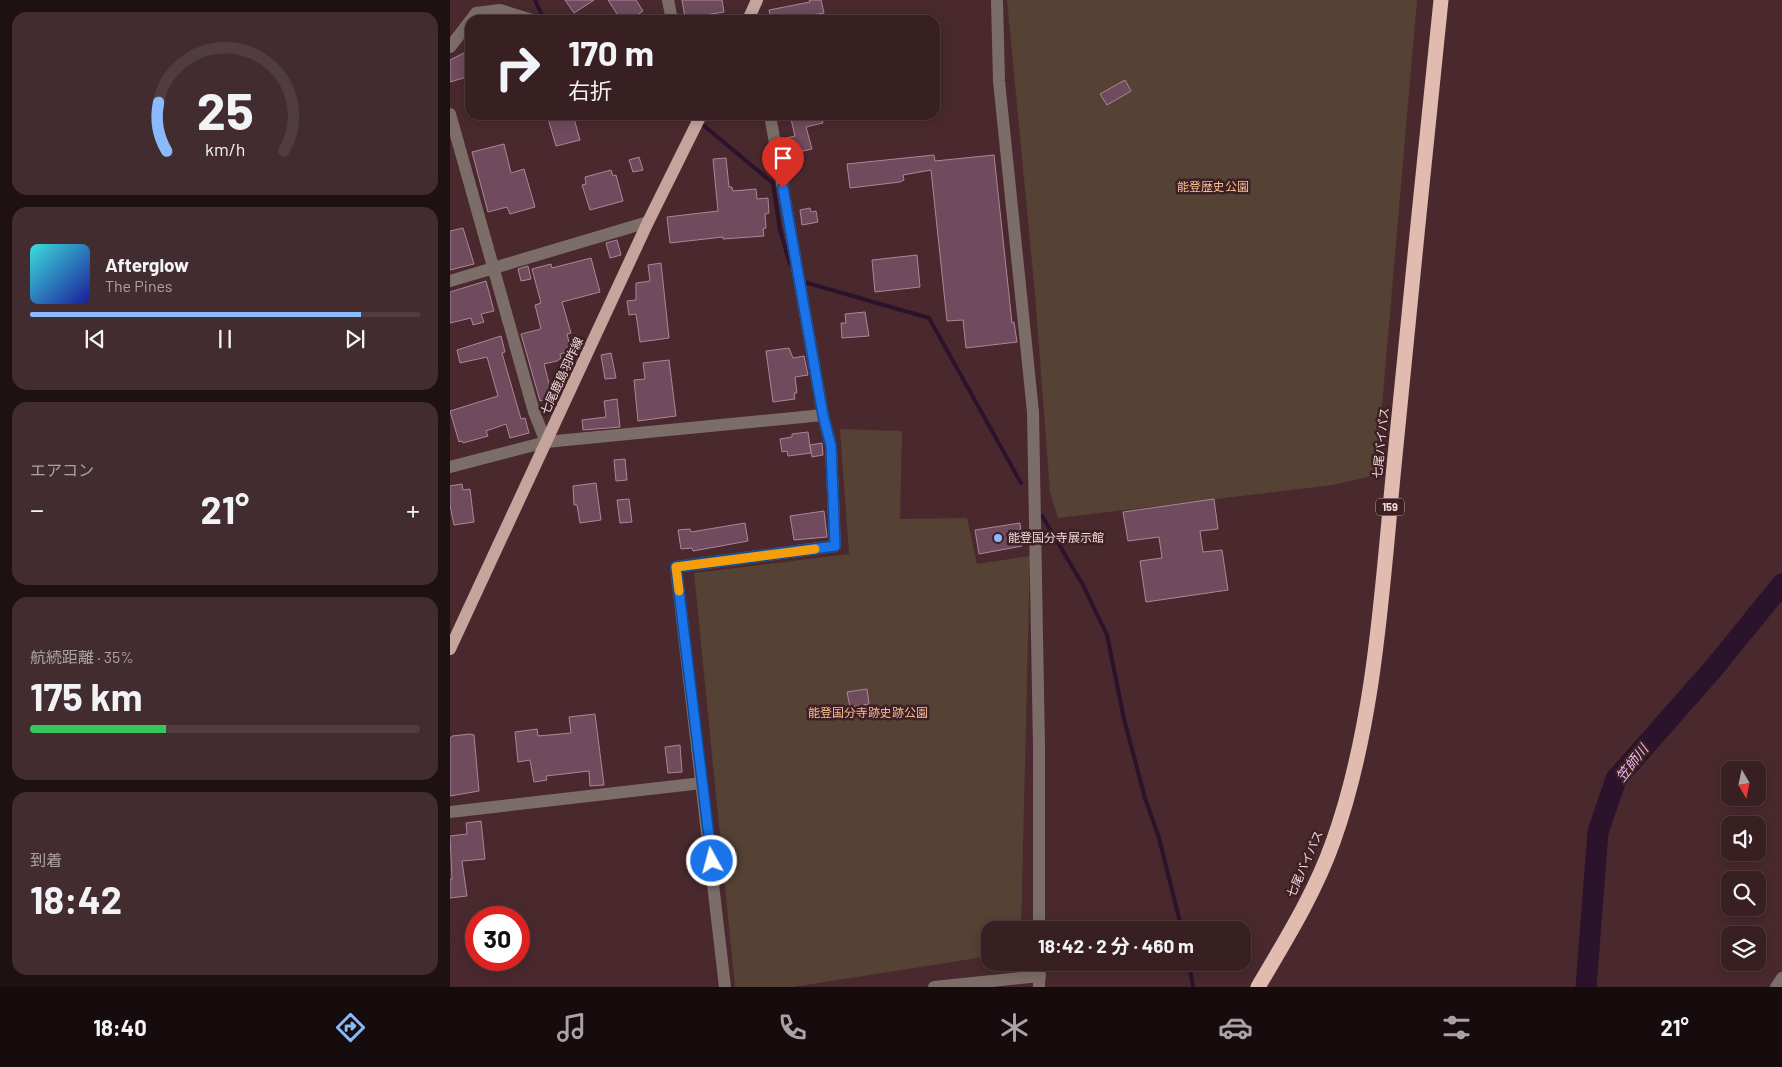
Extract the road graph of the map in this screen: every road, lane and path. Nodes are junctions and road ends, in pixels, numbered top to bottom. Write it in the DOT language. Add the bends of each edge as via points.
graph roads {
  1 [pos="668,0"];
  2 [pos="758,0"];
  3 [pos="997,0"];
  4 [pos="1441,0"];
  5 [pos="474,15"];
  6 [pos="516,15"];
  7 [pos="671,15"];
  8 [pos="752,15"];
  9 [pos="465,28"];
  10 [pos="450,47"];
  11 [pos="450,114"];
  12 [pos="699,120"];
  13 [pos="771,120"];
  14 [pos="648,222"];
  15 [pos="493,269"];
  16 [pos="450,281"];
  17 [pos="823,415"];
  18 [pos="546,442"];
  19 [pos="450,468"];
  20 [pos="454,634"];
  21 [pos="450,649"];
  22 [pos="702,782"];
  23 [pos="450,812"];
  24 [pos="1040,921"];
  25 [pos="1040,975"];
  26 [pos="1782,978"];
  27 [pos="725,987"];
  28 [pos="934,987"];
  29 [pos="1258,987"];
  30 [pos="1776,987"];
  1 -- 7 [label="street"];
  2 -- 8 [label="main road"];
  3 -- 24 [label="street" via="999,81 1033,412"];
  4 -- 29 [label="highway, 七尾バイパス / 159" via="1367,711 1351,782 1326,860 1284,944"];
  5 -- 6 [label="street" via="500,10"];
  9 -- 10 [label="street"];
  11 -- 15 [label="street"];
  12 -- 14 [label="main road, 七尾鹿島羽咋線"];
  13 -- 17 [label="street"];
  14 -- 15 [label="street"];
  14 -- 18 [label="main road, 七尾鹿島羽咋線"];
  15 -- 16 [label="street"];
  15 -- 18 [label="street" via="534,412"];
  17 -- 18 [label="street"];
  17 -- 22 [label="street" via="831,446 835,546 676,567"];
  18 -- 19 [label="street"];
  18 -- 20 [label="main road, 七尾鹿島羽咋線"];
  20 -- 21 [label="main road, 七尾鹿島羽咋線"];
  22 -- 23 [label="street"];
  22 -- 27 [label="street"];
  25 -- 28 [label="street"];
  26 -- 30 [label="street"];
}
